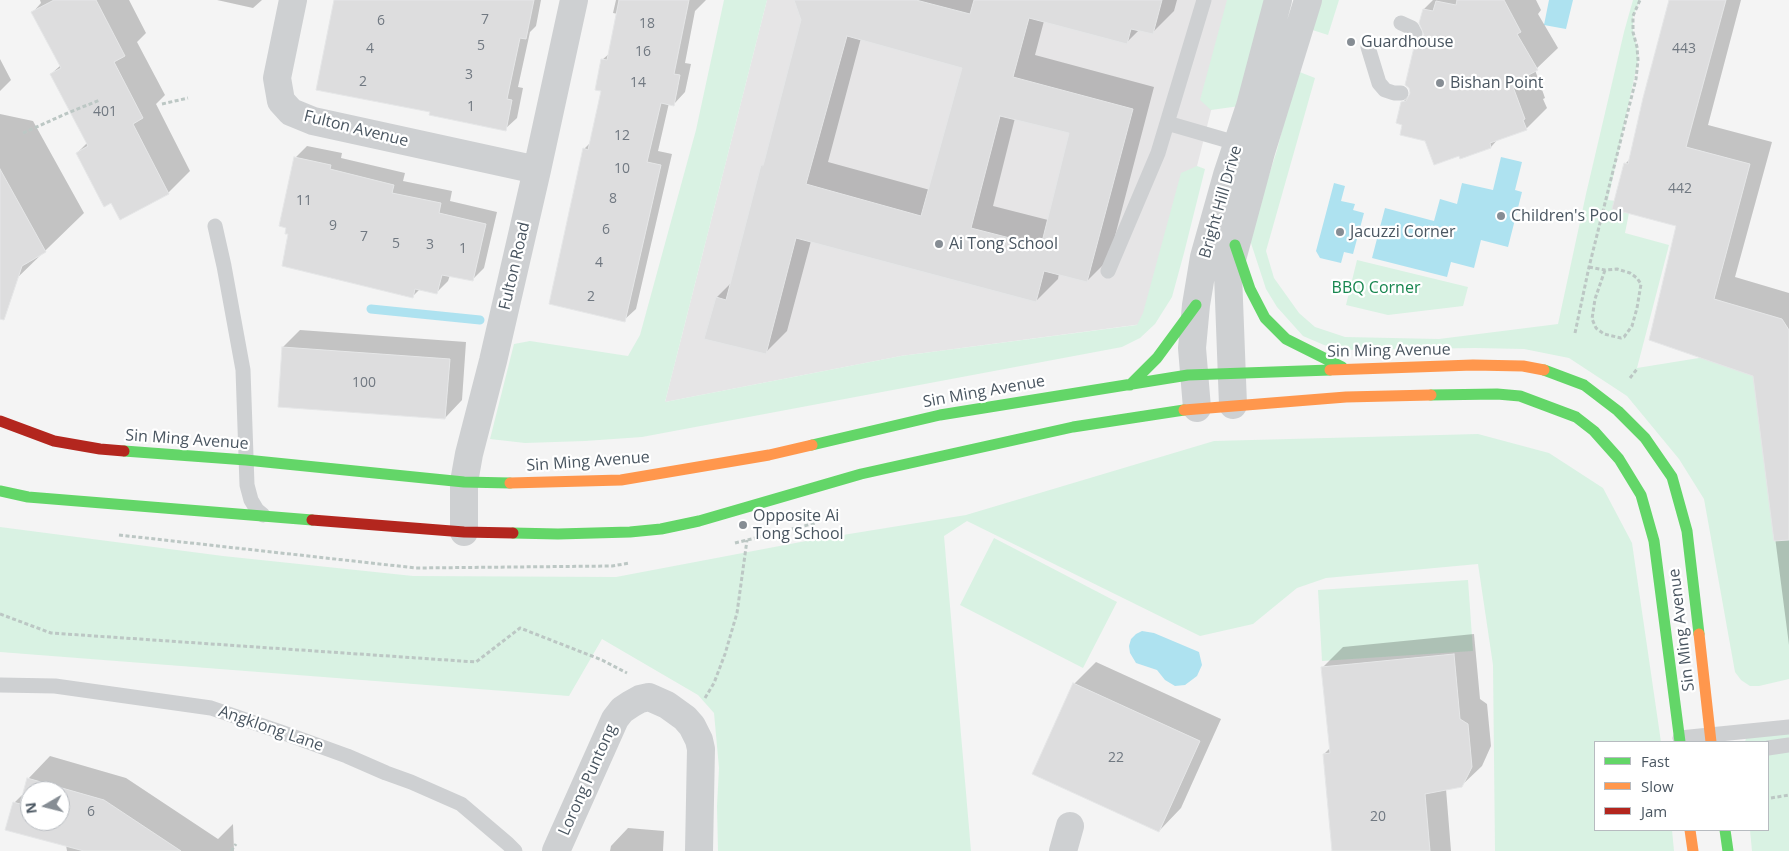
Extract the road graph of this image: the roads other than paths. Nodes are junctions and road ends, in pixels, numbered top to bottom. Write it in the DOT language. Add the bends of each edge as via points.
graph roads {
  1 [pos="293,0"];
  2 [pos="574,0"];
  3 [pos="1204,0"];
  4 [pos="1308,0"];
  5 [pos="1275,10"];
  6 [pos="1401,24"];
  7 [pos="1300,26"];
  8 [pos="1415,34"];
  9 [pos="1368,47"];
  10 [pos="1401,93"];
  11 [pos="1167,122"];
  12 [pos="1249,147"];
  13 [pos="538,170"];
  14 [pos="215,226"];
  15 [pos="1235,245"];
  16 [pos="1108,270"];
  17 [pos="1196,305"];
  18 [pos="1346,368"];
  19 [pos="1231,372"];
  20 [pos="1194,375"];
  21 [pos="1130,385"];
  22 [pos="1233,405"];
  23 [pos="1197,408"];
  24 [pos="0,421"];
  25 [pos="246,460"];
  26 [pos="464,482"];
  27 [pos="247,485"];
  28 [pos="0,491"];
  29 [pos="219,513"];
  30 [pos="265,516"];
  31 [pos="464,532"];
  32 [pos="0,685"];
  33 [pos="1789,727"];
  34 [pos="1711,738"];
  35 [pos="1680,740"];
  36 [pos="1789,745"];
  37 [pos="1769,748"];
  38 [pos="1690,831"];
  39 [pos="1725,831"];
  40 [pos="515,851"];
  41 [pos="556,851"];
  42 [pos="698,851"];
  43 [pos="1693,851"];
  44 [pos="1728,851"];
  1 -- 13 [label="street, Fulton Avenue" via="277,78 281,101 291,112 313,121"];
  2 -- 13 [label="street, Fulton Road"];
  3 -- 11 [label="lane"];
  4 -- 7 [label="street, Bright Hill Drive"];
  5 -- 7 [label="lane"];
  5 -- 12 [label="street, Bright Hill Drive" via="1250,106"];
  6 -- 8 [label="lane" via="1412,28"];
  7 -- 12 [label="street, Bright Hill Drive"];
  9 -- 10 [label="lane" via="1379,82 1385,90"];
  11 -- 12 [label="lane"];
  11 -- 16 [label="lane" via="1155,162"];
  12 -- 15 [label="street, Bright Hill Drive"];
  12 -- 17 [label="street, Bright Hill Drive" via="1204,257"];
  13 -- 26 [label="street, Fulton Road"];
  14 -- 25 [label="lane" via="243,370"];
  15 -- 18 [label="main road" via="1250,289 1265,318 1286,339"];
  15 -- 19 [label="street, Bright Hill Drive" via="1228,274"];
  17 -- 20 [label="street, Bright Hill Drive" via="1192,348"];
  17 -- 21 [label="main road" via="1157,358"];
  18 -- 19 [label="main road, Sin Ming Avenue"];
  18 -- 34 [label="main road, Sin Ming Avenue" via="1523,366 1549,371 1584,385 1618,411 1645,438 1672,477 1687,531"];
  19 -- 20 [label="main road, Sin Ming Avenue"];
  19 -- 22 [label="street, Bright Hill Drive"];
  20 -- 21 [label="main road, Sin Ming Avenue"];
  20 -- 23 [label="street, Bright Hill Drive"];
  21 -- 26 [label="main road, Sin Ming Avenue" via="940,415 769,455 621,480"];
  22 -- 23 [label="main road, Sin Ming Avenue"];
  22 -- 35 [label="main road, Sin Ming Avenue" via="1346,397 1497,394 1520,396 1576,417 1594,431 1619,459 1642,495 1654,541"];
  23 -- 31 [label="main road, Sin Ming Avenue" via="1073,428 861,474 699,521 660,529 567,534"];
  24 -- 25 [label="main road, Sin Ming Avenue" via="54,441 100,449"];
  25 -- 26 [label="main road, Sin Ming Avenue"];
  25 -- 27 [label="lane"];
  26 -- 31 [label="street, Fulton Road"];
  27 -- 29 [label="lane" via="240,500"];
  27 -- 30 [label="lane" via="256,510"];
  28 -- 29 [label="main road, Sin Ming Avenue" via="28,497"];
  29 -- 30 [label="main road, Sin Ming Avenue"];
  30 -- 31 [label="main road, Sin Ming Avenue"];
  32 -- 40 [label="lane, Angklong Lane" via="55,686 211,708 347,756 461,804"];
  33 -- 34 [label="lane"];
  34 -- 35 [label="lane"];
  36 -- 37 [label="lane"];
  38 -- 43 [label="main road"];
  39 -- 44 [label="main road"];
  41 -- 42 [label="street, Lorong Puntong" via="615,719 622,710 649,697 685,718 700,740"];
}
